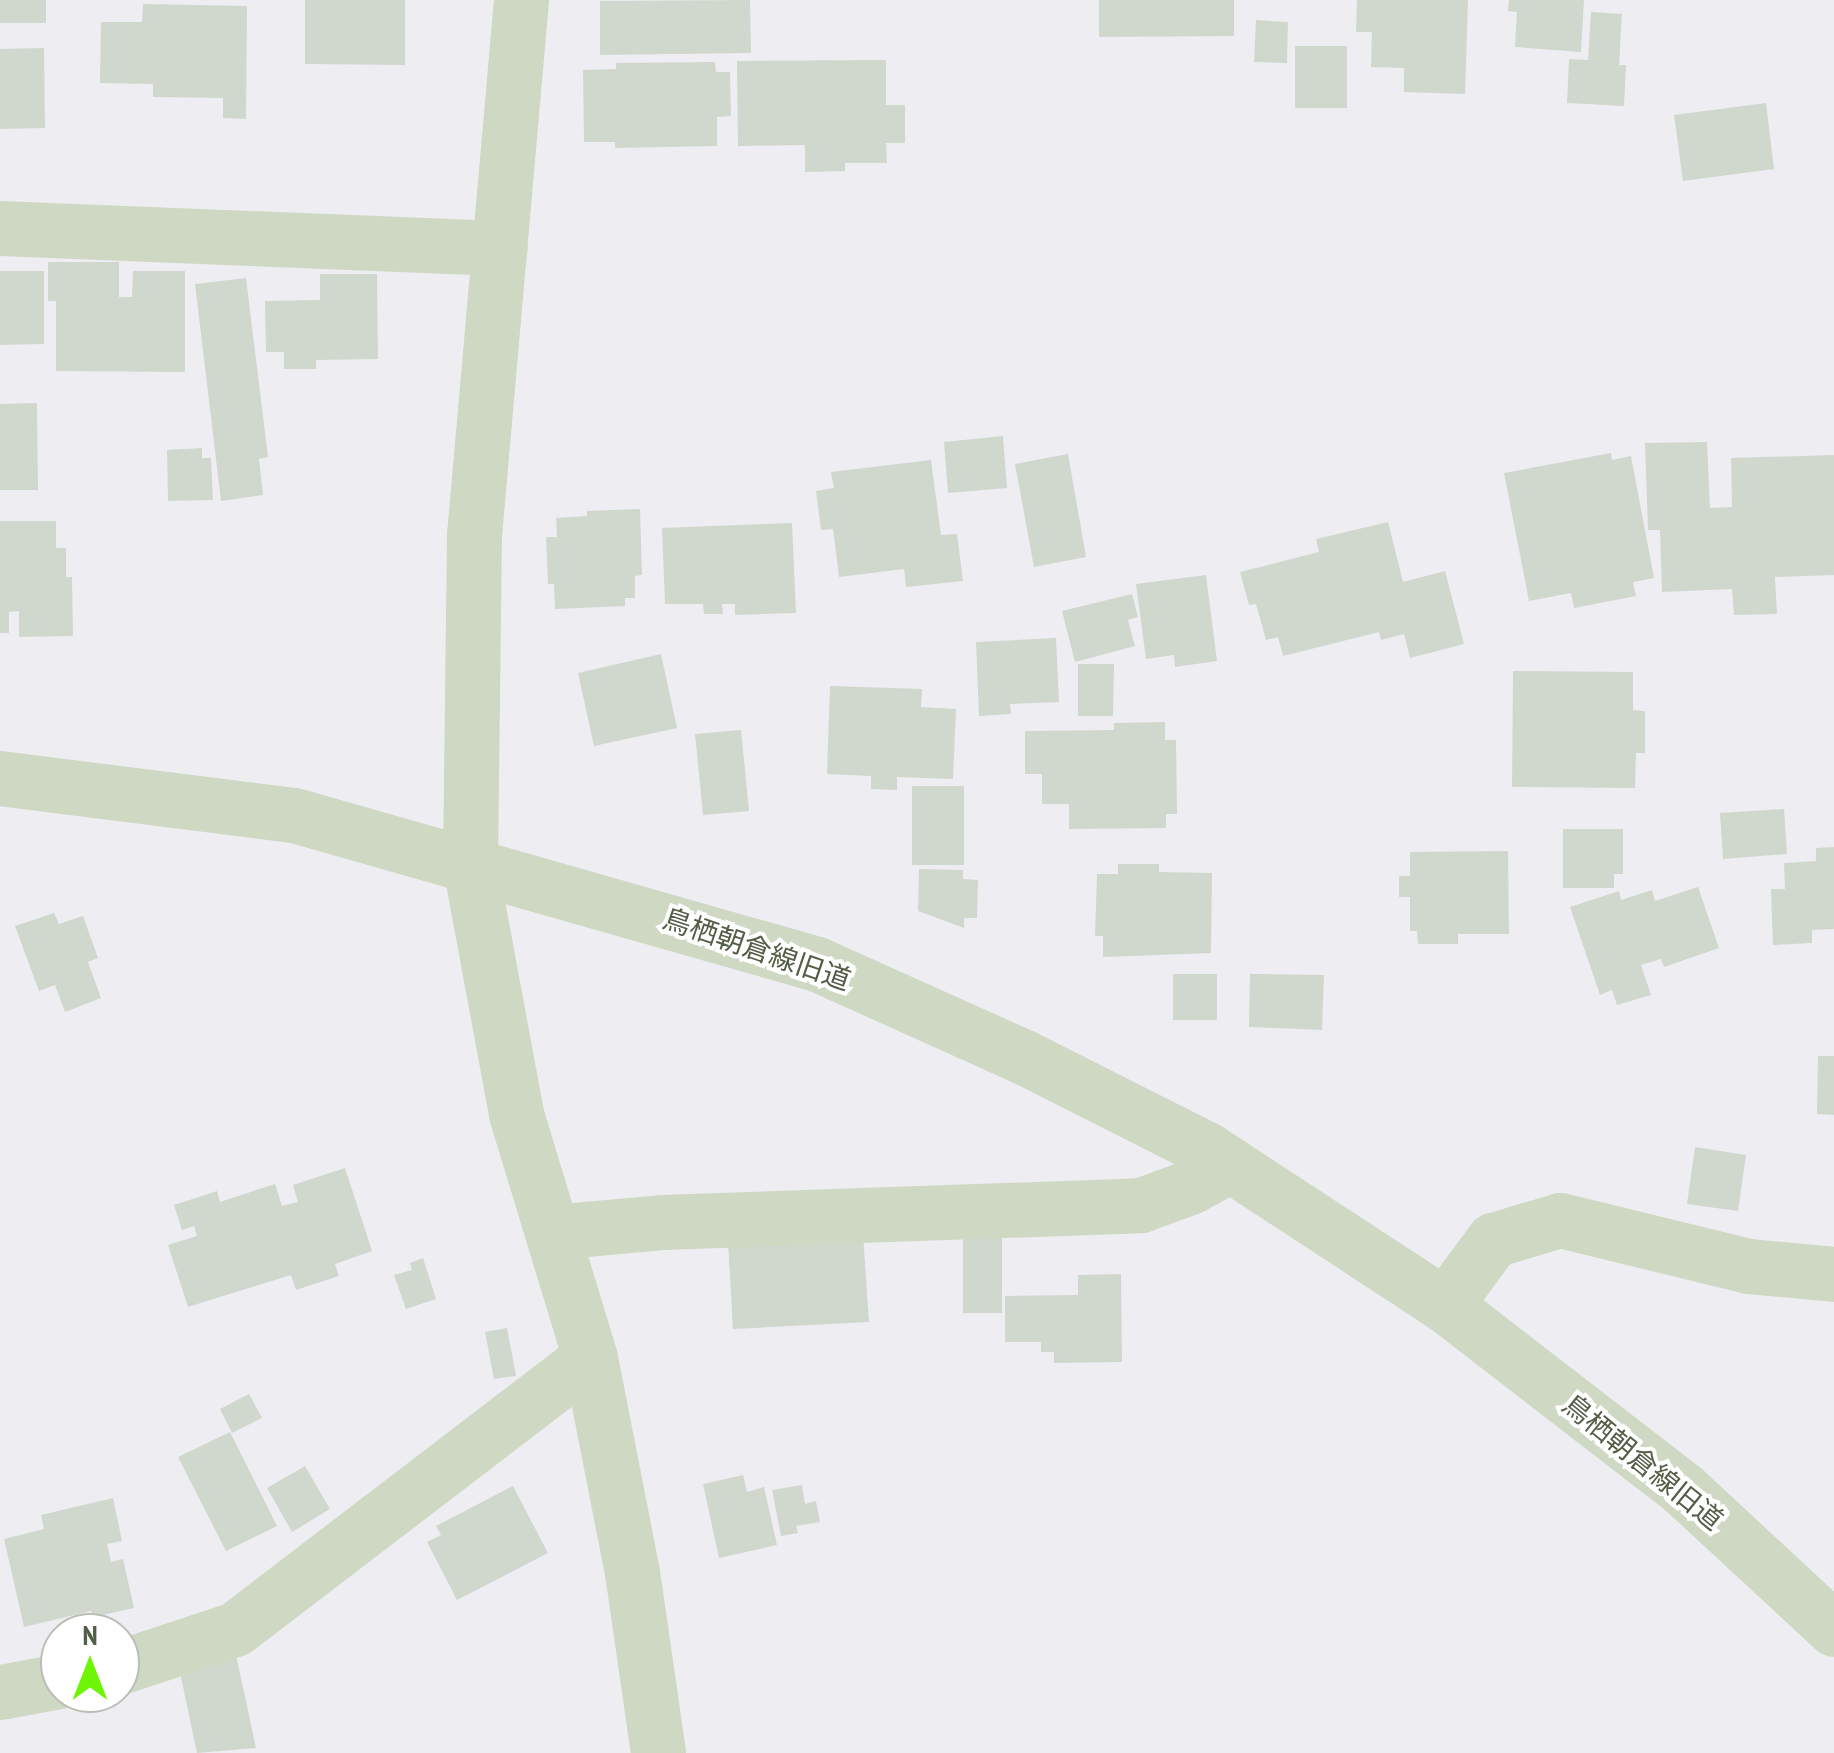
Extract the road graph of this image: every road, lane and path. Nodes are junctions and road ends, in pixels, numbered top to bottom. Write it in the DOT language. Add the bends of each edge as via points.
graph roads {
  1 [pos="521,0"];
  2 [pos="0,228"];
  3 [pos="500,248"];
  4 [pos="0,778"];
  5 [pos="470,866"];
  6 [pos="1230,1164"];
  7 [pos="552,1232"];
  8 [pos="1834,1274"];
  9 [pos="1445,1304"];
  10 [pos="590,1358"];
  11 [pos="1834,1629"];
  12 [pos="140,1660"];
  13 [pos="40,1685"];
  14 [pos="0,1692"];
  15 [pos="658,1753"];
  1 -- 3 [label="street"];
  2 -- 3 [label="street"];
  3 -- 5 [label="street" via="474,535"];
  4 -- 5 [label="street, 鳥栖朝倉線旧道" via="294,816"];
  5 -- 6 [label="street, 鳥栖朝倉線旧道" via="817,964 1024,1057"];
  5 -- 7 [label="street" via="516,1114"];
  6 -- 7 [label="street" via="1141,1206 662,1222"];
  6 -- 9 [label="street, 鳥栖朝倉線旧道"];
  7 -- 10 [label="street"];
  8 -- 9 [label="street" via="1748,1266 1560,1220 1493,1240"];
  9 -- 11 [label="street, 鳥栖朝倉線旧道" via="1683,1489"];
  10 -- 12 [label="street" via="235,1629"];
  10 -- 15 [label="street"];
  13 -- 14 [label="street"];
}
